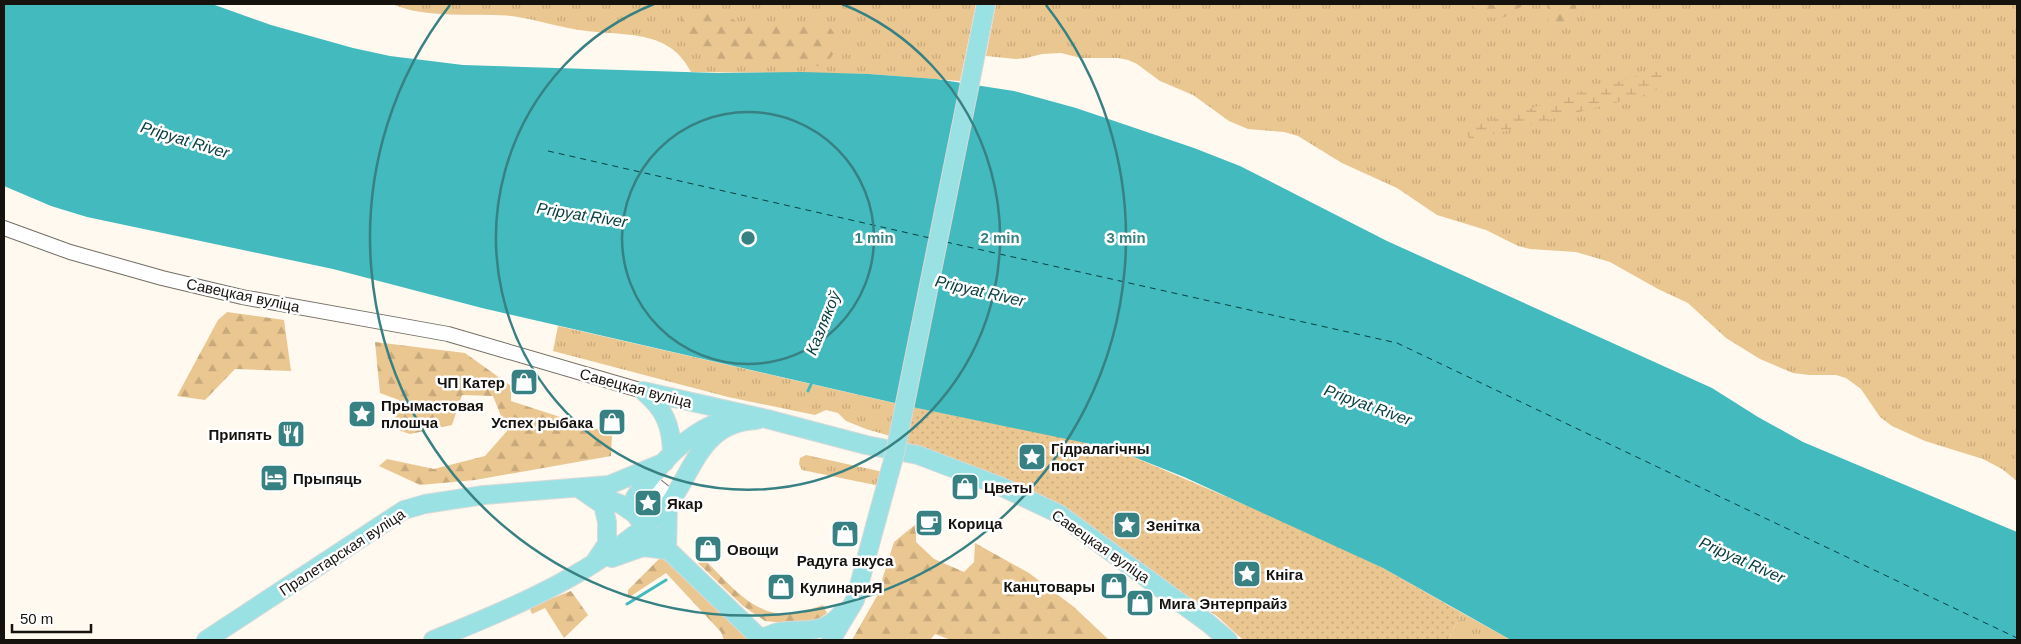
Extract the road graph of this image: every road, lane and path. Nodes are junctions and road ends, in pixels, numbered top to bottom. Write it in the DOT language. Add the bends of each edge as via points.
graph roads {
  1 [pos="986,4"];
  2 [pos="4,228"];
  3 [pos="643,391"];
  4 [pos="690,402"];
  5 [pos="767,419"];
  6 [pos="703,429"];
  7 [pos="702,447"];
  8 [pos="668,457"];
  9 [pos="643,486"];
  10 [pos="580,488"];
  11 [pos="668,505"];
  12 [pos="639,521"];
  13 [pos="667,550"];
  14 [pos="592,565"];
  15 [pos="855,600"];
  16 [pos="766,638"];
  17 [pos="206,640"];
  18 [pos="432,640"];
  19 [pos="796,640"];
  20 [pos="831,640"];
  21 [pos="1228,640"];
  1 -- 15 [label="main road, bridge" via="895,453"];
  2 -- 3 [label="street, Савецкая вуліца" via="70,252 162,278 242,297 448,334"];
  3 -- 4 [label="main road, Савецкая вуліца"];
  3 -- 8 [label="main road" via="664,414 671,437"];
  4 -- 5 [label="main road, Савецкая вуліца"];
  4 -- 6 [label="main road" via="703,420"];
  5 -- 6 [label="main road" via="739,416"];
  5 -- 7 [label="main road" via="746,420 728,426 714,434"];
  5 -- 21 [label="main road, Савецкая вуліца" via="918,455 1002,487 1059,514"];
  6 -- 7 [label="main road"];
  6 -- 8 [label="main road"];
  7 -- 11 [label="main road"];
  8 -- 9 [label="main road"];
  8 -- 10 [label="main road, Пралетарская вуліца" via="626,480"];
  9 -- 11 [label="street" via="654,484 662,491"];
  9 -- 12 [label="main road" via="634,497"];
  10 -- 12 [label="main road, Пралетарская вуліца" via="620,504"];
  10 -- 14 [label="main road" via="603,505 607,522 607,544"];
  10 -- 17 [label="main road, Пралетарская вуліца" via="484,495 404,510"];
  11 -- 12 [label="main road"];
  11 -- 13 [label="main road"];
  12 -- 13 [label="main road, Пралетарская вуліца"];
  12 -- 14 [label="main road"];
  13 -- 14 [label="main road" via="642,547"];
  13 -- 16 [label="main road, Пралетарская вуліца"];
  14 -- 18 [label="main road" via="557,586"];
  15 -- 16 [label="main road" via="833,624 817,631"];
  15 -- 20 [label="main road"];
  16 -- 19 [label="main road, Пралетарская вуліца"];
}
